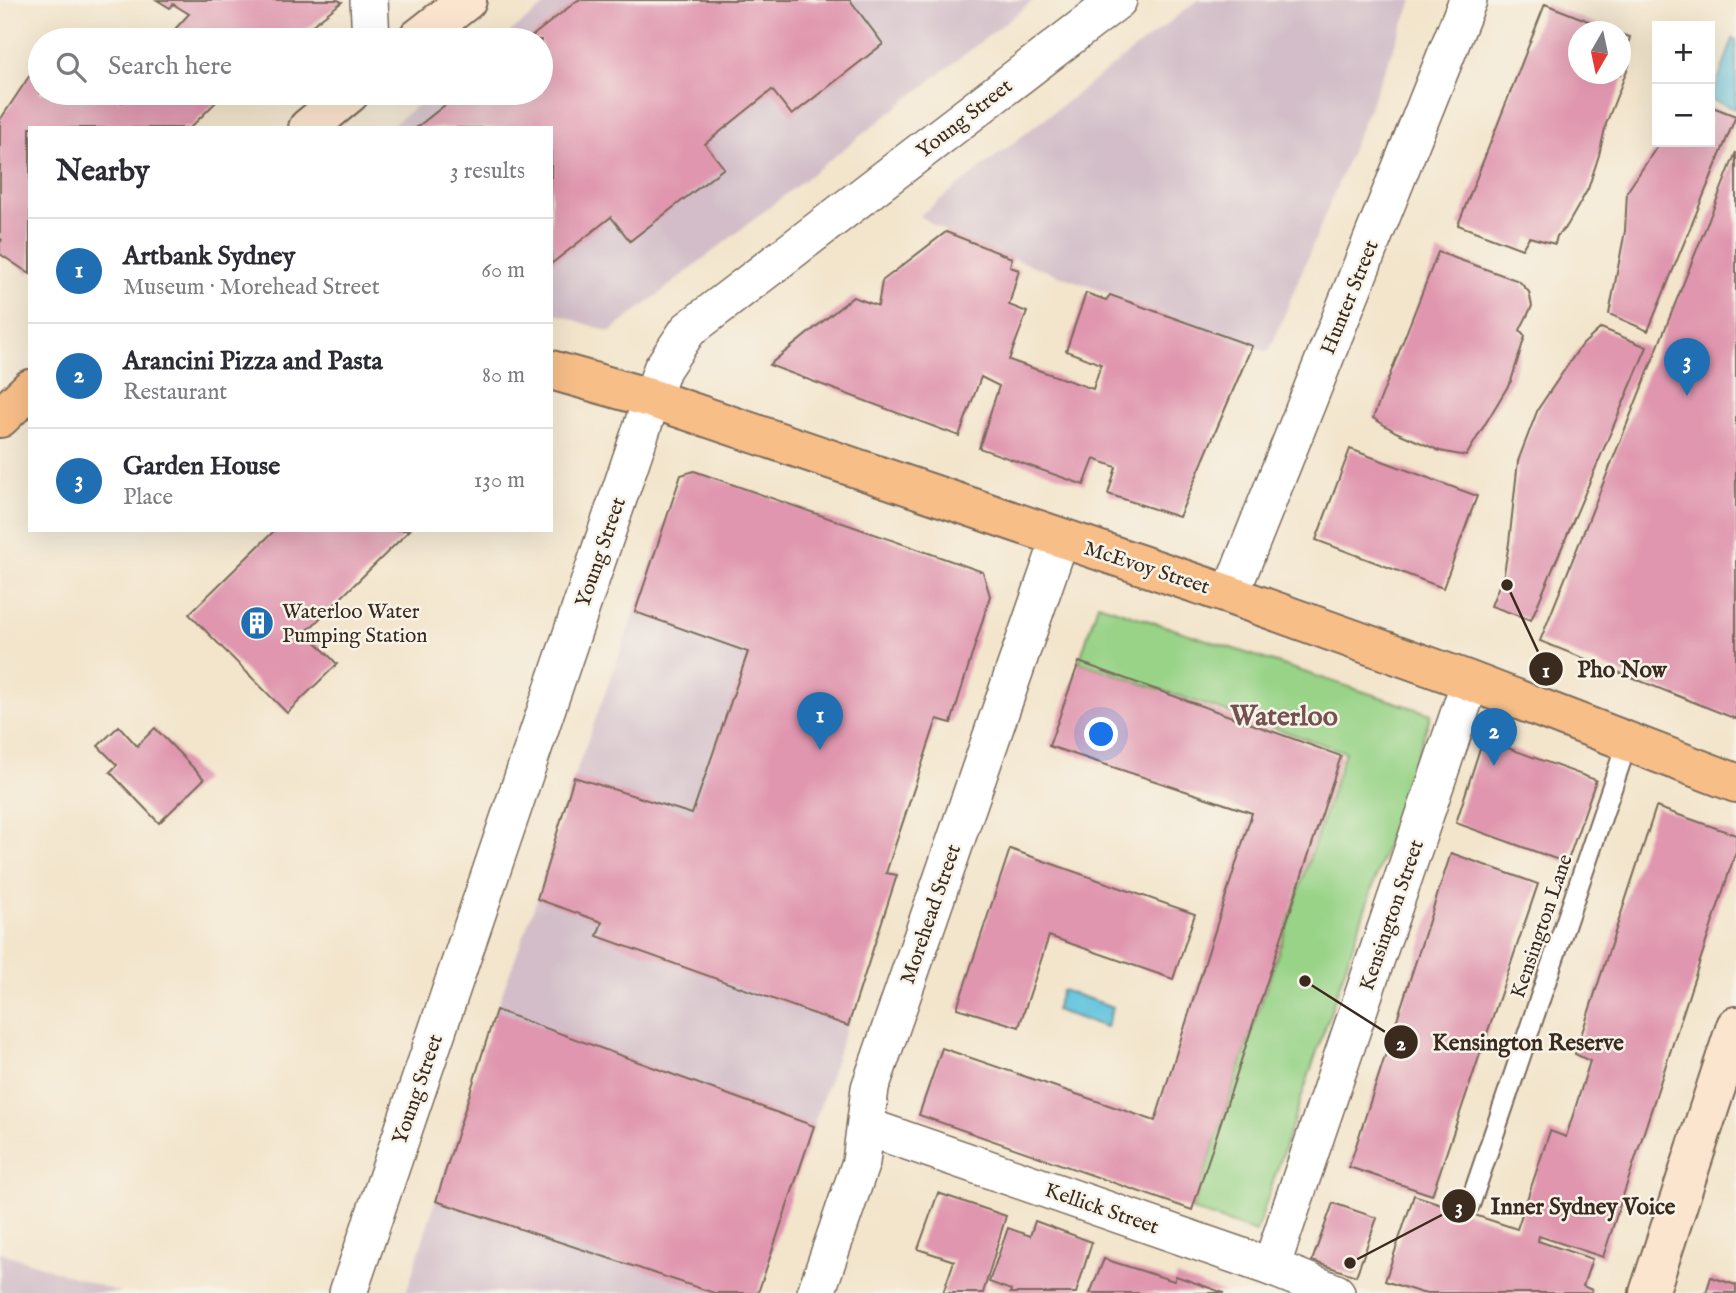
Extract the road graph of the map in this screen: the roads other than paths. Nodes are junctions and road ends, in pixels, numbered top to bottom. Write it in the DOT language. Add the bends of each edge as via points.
graph roads {
  1 [pos="369,0"];
  2 [pos="467,0"];
  3 [pos="1118,0"];
  4 [pos="1468,0"];
  5 [pos="370,28"];
  6 [pos="431,28"];
  7 [pos="336,105"];
  8 [pos="311,126"];
  9 [pos="553,371"];
  10 [pos="28,391"];
  11 [pos="653,399"];
  12 [pos="0,418"];
  13 [pos="1060,538"];
  14 [pos="1230,595"];
  15 [pos="1471,682"];
  16 [pos="1627,743"];
  17 [pos="1736,783"];
  18 [pos="1736,1026"];
  19 [pos="867,1126"];
  20 [pos="1469,1204"];
  21 [pos="1271,1267"];
  22 [pos="348,1293"];
  23 [pos="816,1293"];
  24 [pos="1336,1293"];
  25 [pos="1649,1293"];
  1 -- 5 [label="street"];
  2 -- 6 [label="main road"];
  3 -- 11 [label="street, Young Street" via="688,330 662,369"];
  4 -- 14 [label="street, Hunter Street"];
  7 -- 8 [label="main road"];
  9 -- 11 [label="main road, McEvoy Street"];
  10 -- 12 [label="main road"];
  11 -- 13 [label="main road, McEvoy Street"];
  11 -- 22 [label="street, Young Street"];
  13 -- 14 [label="main road, McEvoy Street"];
  13 -- 19 [label="street, Morehead Street" via="870,1088"];
  14 -- 15 [label="main road, McEvoy Street"];
  15 -- 16 [label="main road, McEvoy Street"];
  15 -- 21 [label="street, Kensington Street"];
  16 -- 17 [label="main road, McEvoy Street"];
  16 -- 20 [label="lane, Kensington Lane"];
  18 -- 25 [label="main road"];
  19 -- 21 [label="street, Kellick Street"];
  19 -- 23 [label="street, Morehead Street" via="861,1162"];
  21 -- 24 [label="street, Kellick Street"];
}
